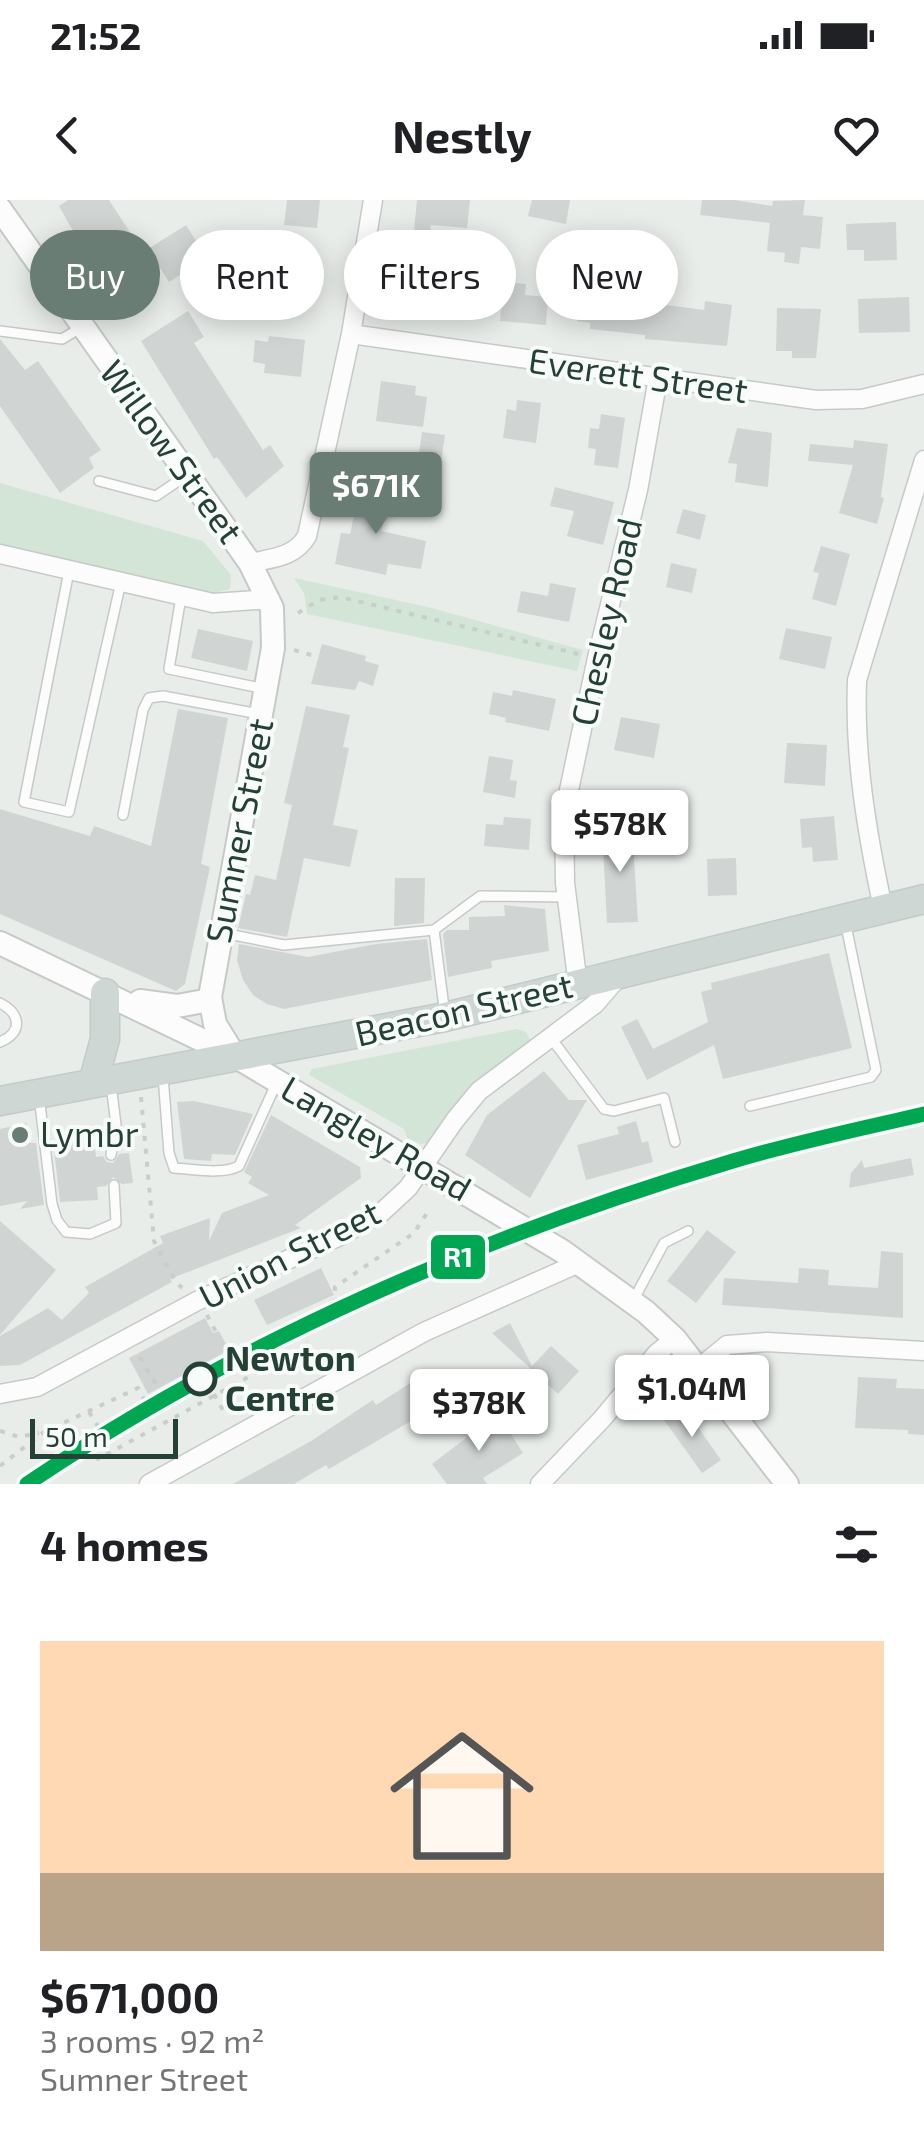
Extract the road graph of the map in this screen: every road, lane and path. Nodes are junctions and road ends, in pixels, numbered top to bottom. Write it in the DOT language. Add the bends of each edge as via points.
graph roads {
  1 [pos="373,200"];
  2 [pos="0,208"];
  3 [pos="82,327"];
  4 [pos="0,331"];
  5 [pos="351,334"];
  6 [pos="658,378"];
  7 [pos="924,384"];
  8 [pos="924,460"];
  9 [pos="188,475"];
  10 [pos="99,482"];
  11 [pos="0,554"];
  12 [pos="250,563"];
  13 [pos="69,570"];
  14 [pos="121,582"];
  15 [pos="181,597"];
  16 [pos="270,599"];
  17 [pos="298,613"];
  18 [pos="294,650"];
  19 [pos="318,658"];
  20 [pos="597,658"];
  21 [pos="266,689"];
  22 [pos="262,714"];
  23 [pos="124,814"];
  24 [pos="567,897"];
  25 [pos="924,899"];
  26 [pos="883,908"];
  27 [pos="845,918"];
  28 [pos="434,930"];
  29 [pos="220,932"];
  30 [pos="0,943"];
  31 [pos="621,973"];
  32 [pos="578,985"];
  33 [pos="109,995"];
  34 [pos="210,1000"];
  35 [pos="0,1003"];
  36 [pos="445,1017"];
  37 [pos="551,1038"];
  38 [pos="0,1042"];
  39 [pos="235,1056"];
  40 [pos="163,1070"];
  41 [pos="277,1081"];
  42 [pos="102,1082"];
  43 [pos="39,1094"];
  44 [pos="141,1097"];
  45 [pos="0,1101"];
  46 [pos="750,1106"];
  47 [pos="675,1142"];
  48 [pos="111,1155"];
  49 [pos="423,1166"];
  50 [pos="114,1185"];
  51 [pos="429,1210"];
  52 [pos="688,1231"];
  53 [pos="579,1263"];
  54 [pos="189,1294"];
  55 [pos="632,1301"];
  56 [pos="203,1306"];
  57 [pos="216,1332"];
  58 [pos="675,1339"];
  59 [pos="307,1341"];
  60 [pos="924,1352"];
  61 [pos="140,1357"];
  62 [pos="699,1368"];
  63 [pos="160,1392"];
  64 [pos="0,1394"];
  65 [pos="214,1394"];
  66 [pos="145,1401"];
  67 [pos="90,1412"];
  68 [pos="226,1416"];
  69 [pos="99,1428"];
  70 [pos="0,1431"];
  71 [pos="44,1432"];
  72 [pos="86,1440"];
  73 [pos="96,1456"];
  74 [pos="0,1466"];
  75 [pos="149,1484"];
  76 [pos="540,1484"];
  77 [pos="788,1484"];
  1 -- 5 [label="street"];
  2 -- 3 [label="street, Willow Street"];
  3 -- 4 [label="lane" via="62,339"];
  3 -- 9 [label="street, Willow Street"];
  5 -- 6 [label="street, Everett Street"];
  5 -- 12 [label="street" via="306,536 292,552"];
  6 -- 7 [label="street, Everett Street" via="816,400 862,399"];
  6 -- 20 [label="street, Chesley Road"];
  8 -- 26 [label="street" via="857,680 867,823"];
  9 -- 10 [label="lane" via="156,496"];
  9 -- 12 [label="street, Willow Street"];
  11 -- 13 [label="street"];
  12 -- 16 [label="street, Willow Street"];
  13 -- 14 [label="street"];
  13 -- 14 [label="lane" via="24,802 69,812"];
  14 -- 15 [label="street"];
  15 -- 16 [label="street" via="221,604"];
  15 -- 21 [label="lane" via="168,669"];
  16 -- 21 [label="street, Sumner Street" via="275,628"];
  17 -- 20 [label="path" via="340,597"];
  18 -- 19 [label="path"];
  20 -- 24 [label="street, Chesley Road" via="564,814"];
  21 -- 22 [label="street, Sumner Street"];
  22 -- 23 [label="lane" via="150,698"];
  22 -- 29 [label="street, Sumner Street"];
  24 -- 28 [label="lane" via="480,896"];
  24 -- 32 [label="street, Chesley Road"];
  25 -- 26 [label="main road, Beacon Street"];
  26 -- 27 [label="main road, Beacon Street"];
  27 -- 31 [label="main road, Beacon Street"];
  27 -- 46 [label="lane" via="876,1070 871,1077"];
  28 -- 29 [label="lane" via="284,946"];
  28 -- 36 [label="lane"];
  29 -- 34 [label="street, Sumner Street"];
  30 -- 33 [label="street, Langley Road"];
  31 -- 32 [label="main road, Beacon Street"];
  31 -- 37 [label="street, Union Street" via="596,1004"];
  32 -- 36 [label="main road, Beacon Street"];
  33 -- 34 [label="street" via="171,1006"];
  33 -- 39 [label="street, Langley Road"];
  33 -- 42 [label="main road"];
  34 -- 39 [label="street" via="215,1024"];
  35 -- 38 [label="lane" via="17,1025"];
  36 -- 39 [label="main road, Beacon Street"];
  37 -- 47 [label="lane" via="604,1108 664,1098"];
  37 -- 49 [label="street, Union Street" via="480,1091"];
  39 -- 40 [label="main road, Beacon Street"];
  39 -- 41 [label="street, Langley Road"];
  40 -- 41 [label="lane" via="174,1168 239,1166"];
  40 -- 42 [label="main road, Beacon Street"];
  41 -- 49 [label="street, Langley Road"];
  42 -- 43 [label="main road, Beacon Street"];
  42 -- 48 [label="lane" via="116,1125"];
  43 -- 45 [label="main road, Beacon Street"];
  43 -- 50 [label="lane" via="52,1204 66,1232 102,1232 116,1223"];
  44 -- 54 [label="path" via="154,1240"];
  49 -- 53 [label="street, Langley Road"];
  49 -- 64 [label="street, Union Street" via="403,1195 362,1225 197,1301 37,1387"];
  51 -- 63 [label="path" via="414,1233 335,1287 334,1303"];
  52 -- 55 [label="lane" via="664,1243"];
  53 -- 55 [label="street, Langley Road"];
  53 -- 75 [label="street" via="424,1332"];
  55 -- 58 [label="street, Langley Road"];
  56 -- 57 [label="path"];
  58 -- 62 [label="street, Langley Road"];
  58 -- 76 [label="street"];
  59 -- 65 [label="path"];
  60 -- 62 [label="street" via="767,1342 727,1345"];
  61 -- 63 [label="path"];
  62 -- 77 [label="street, Langley Road"];
  63 -- 66 [label="path"];
  65 -- 68 [label="path"];
  65 -- 73 [label="path"];
  66 -- 67 [label="path" via="138,1388"];
  66 -- 69 [label="path"];
  67 -- 69 [label="path"];
  67 -- 71 [label="path"];
  69 -- 72 [label="path"];
  70 -- 71 [label="path" via="19,1437"];
  71 -- 74 [label="path"];
}
